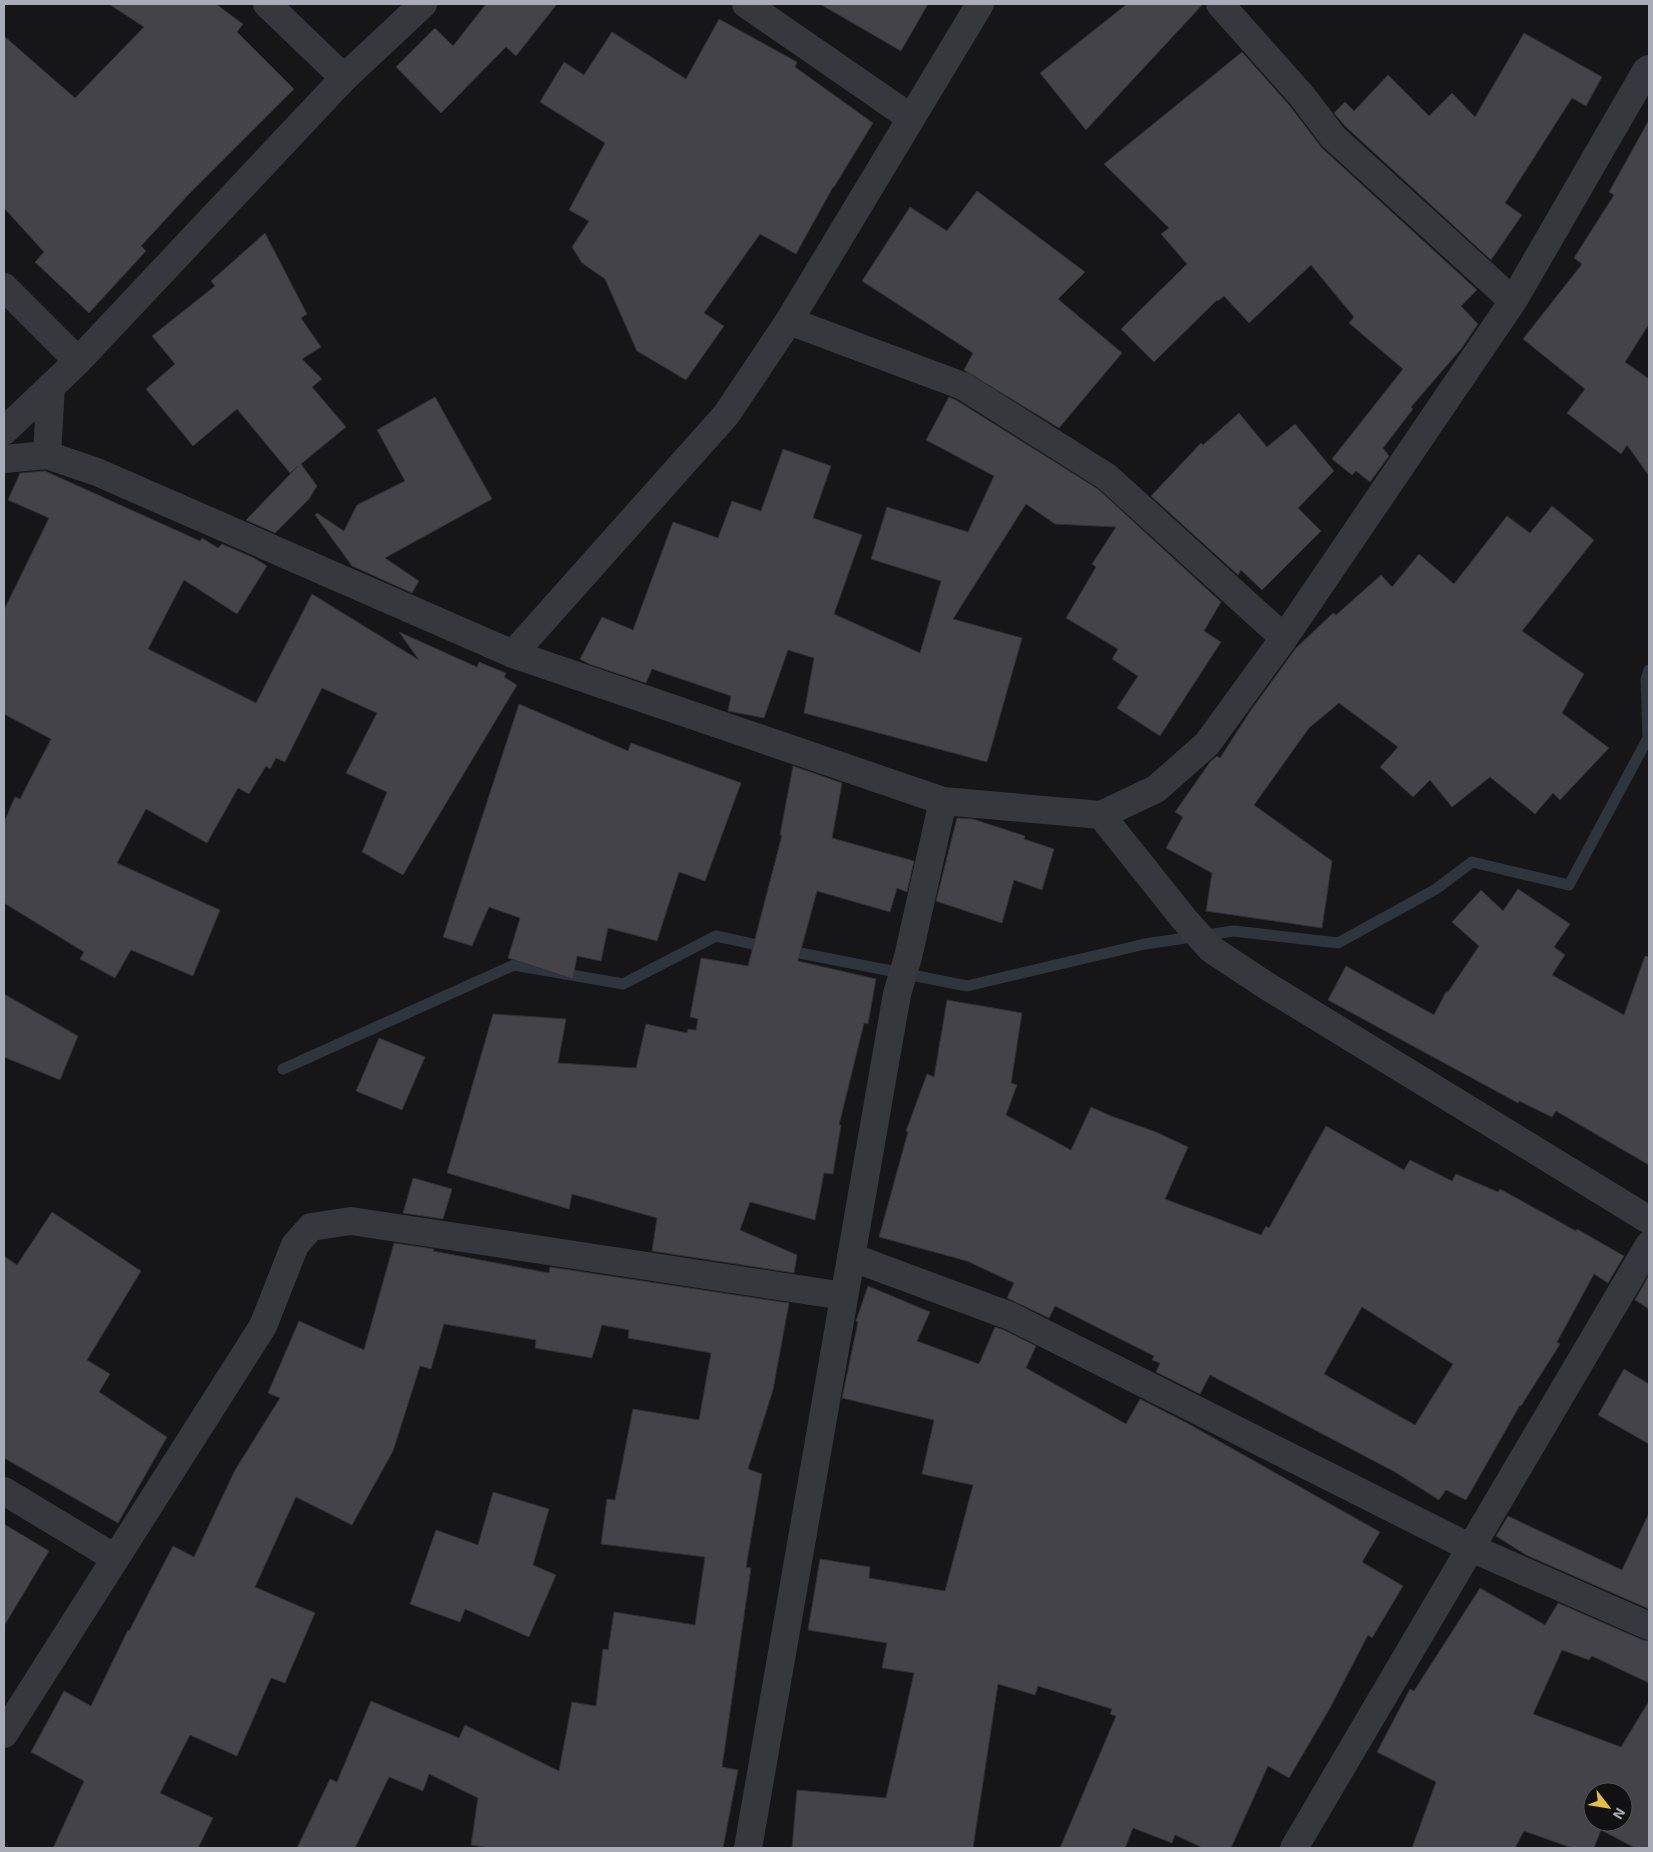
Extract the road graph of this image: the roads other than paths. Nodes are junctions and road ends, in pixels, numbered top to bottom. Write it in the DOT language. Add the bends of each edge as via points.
graph roads {
  1 [pos="267,4"];
  2 [pos="423,4"];
  3 [pos="746,4"];
  4 [pos="980,4"];
  5 [pos="1220,4"];
  6 [pos="1649,69"];
  7 [pos="344,78"];
  8 [pos="911,118"];
  9 [pos="4,287"];
  10 [pos="1513,301"];
  11 [pos="789,321"];
  12 [pos="78,362"];
  13 [pos="51,386"];
  14 [pos="4,432"];
  15 [pos="47,455"];
  16 [pos="4,459"];
  17 [pos="1284,638"];
  18 [pos="513,654"];
  19 [pos="943,801"];
  20 [pos="1101,815"];
  21 [pos="1649,1220"];
  22 [pos="1649,1246"];
  23 [pos="851,1257"];
  24 [pos="844,1296"];
  25 [pos="4,1491"];
  26 [pos="1471,1548"];
  27 [pos="115,1558"];
  28 [pos="1649,1626"];
  29 [pos="4,1734"];
  30 [pos="748,1848"];
  31 [pos="1294,1848"];
  1 -- 7 [label="street"];
  2 -- 7 [label="street"];
  3 -- 8 [label="street"];
  4 -- 8 [label="street"];
  5 -- 10 [label="street" via="1302,96 1333,137"];
  6 -- 10 [label="street"];
  7 -- 12 [label="street"];
  8 -- 11 [label="street"];
  9 -- 12 [label="street"];
  10 -- 17 [label="street"];
  11 -- 17 [label="street" via="963,386 1107,476"];
  11 -- 18 [label="street" via="726,415"];
  12 -- 13 [label="street"];
  13 -- 14 [label="street"];
  13 -- 15 [label="street"];
  15 -- 16 [label="street"];
  15 -- 18 [label="street" via="97,472"];
  17 -- 20 [label="street" via="1207,744 1156,790"];
  18 -- 19 [label="street"];
  19 -- 20 [label="street"];
  19 -- 23 [label="street" via="897,994"];
  20 -- 21 [label="street" via="1211,949 1266,986"];
  22 -- 26 [label="street"];
  23 -- 24 [label="street"];
  23 -- 26 [label="street" via="1010,1316"];
  24 -- 27 [label="street" via="350,1221 311,1227 295,1245 262,1326"];
  24 -- 30 [label="street"];
  25 -- 27 [label="street"];
  26 -- 28 [label="street"];
  26 -- 31 [label="street"];
  27 -- 29 [label="street"];
}
